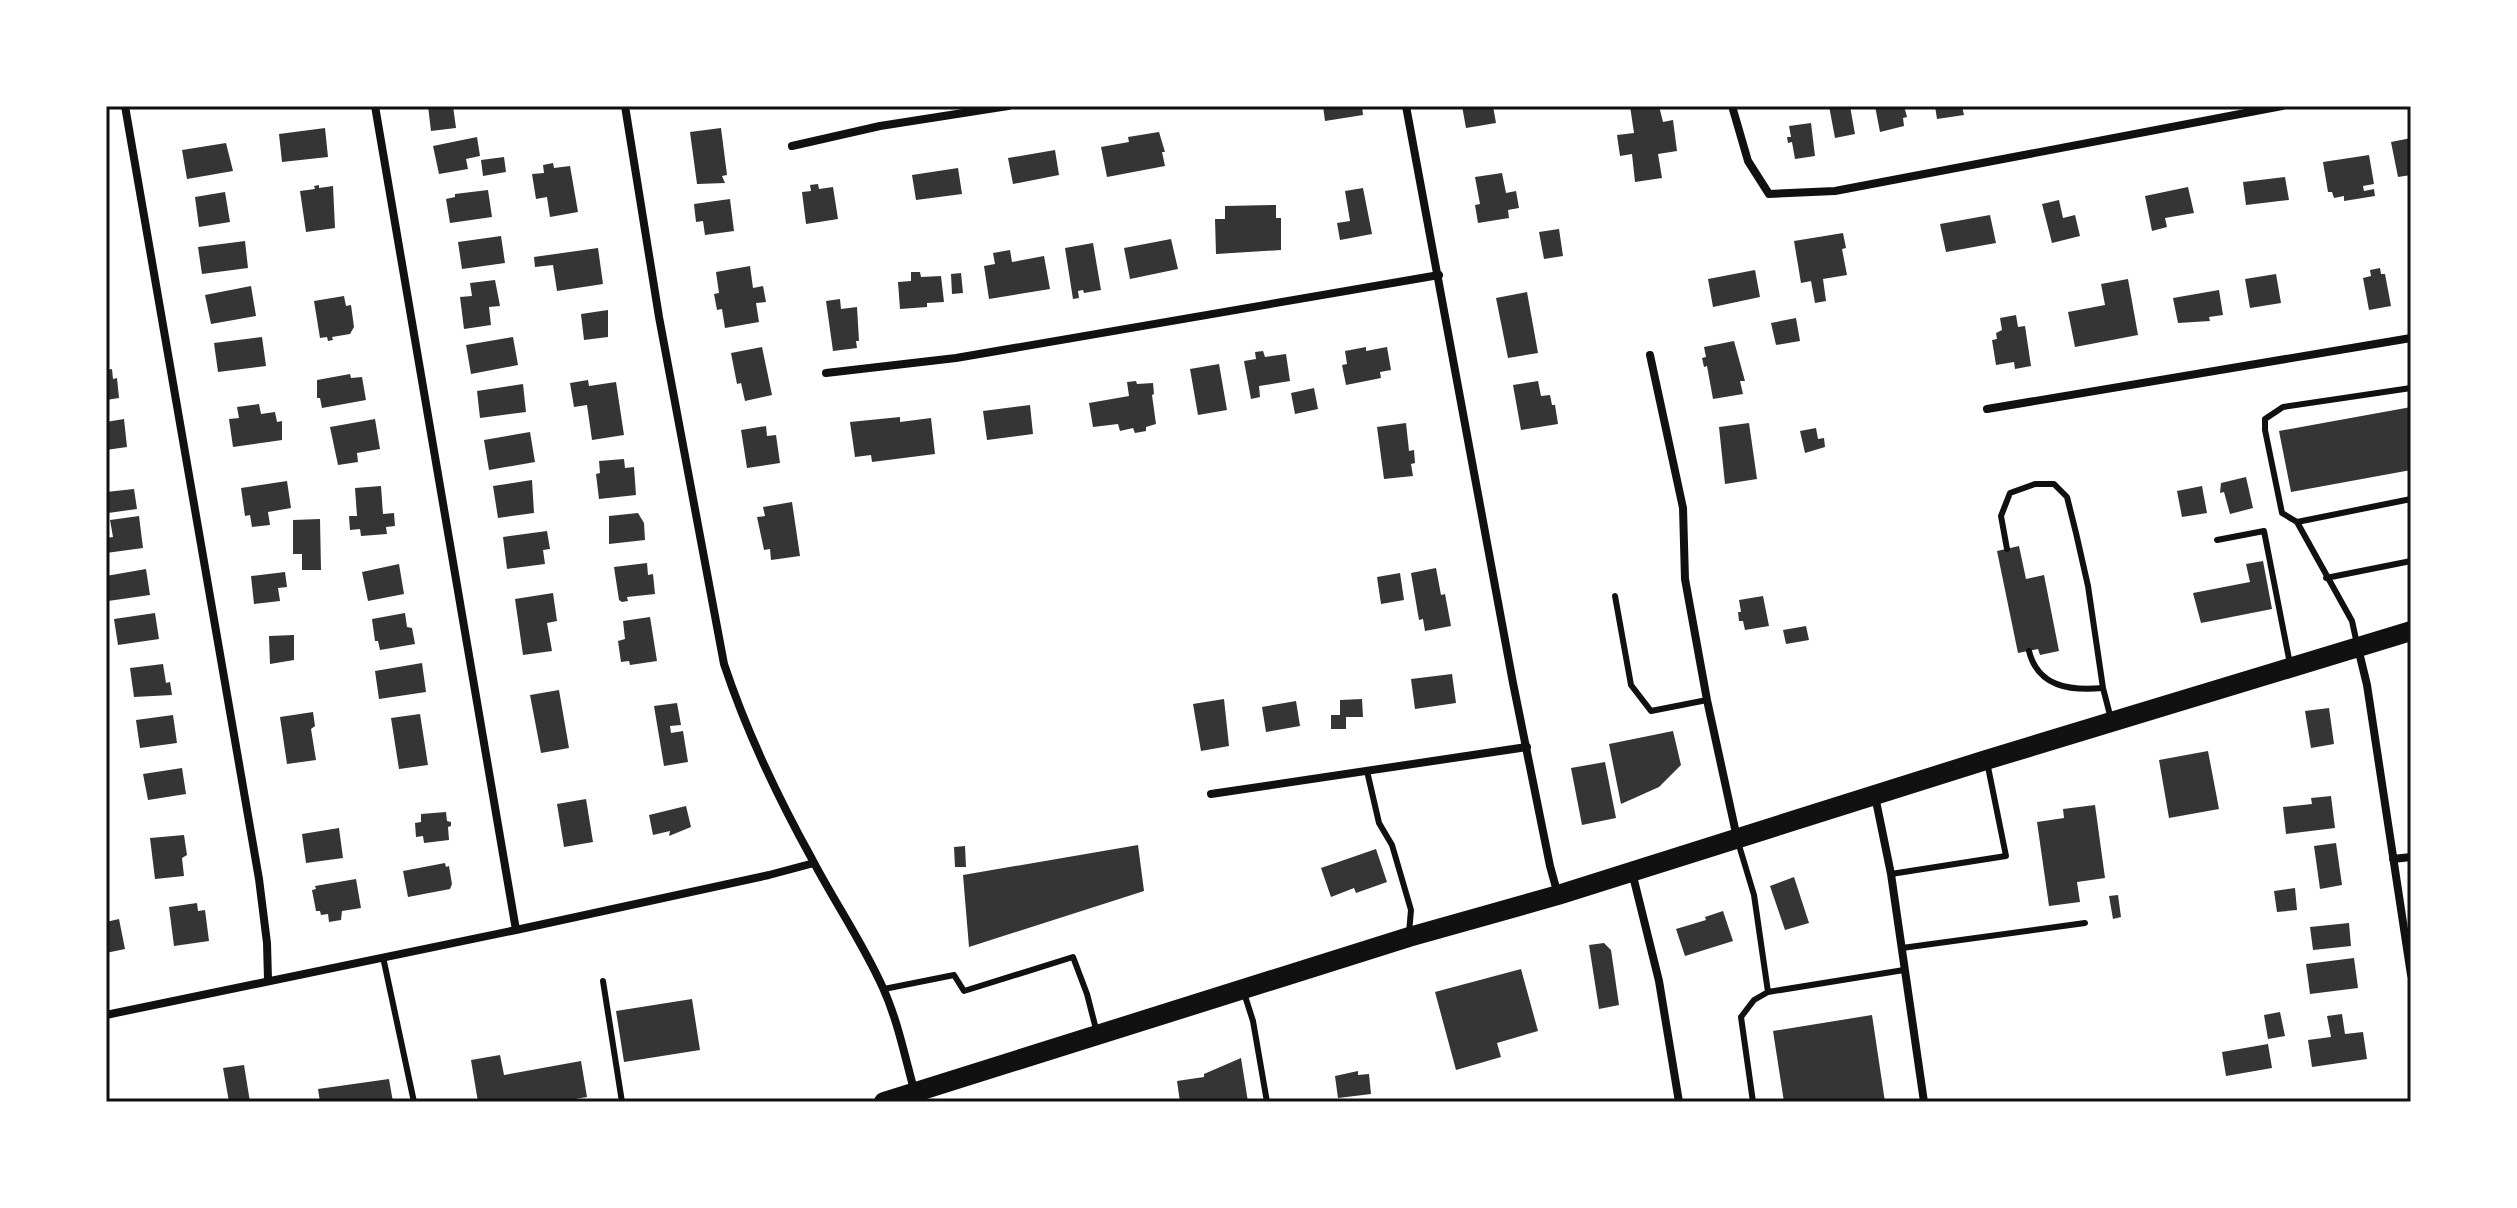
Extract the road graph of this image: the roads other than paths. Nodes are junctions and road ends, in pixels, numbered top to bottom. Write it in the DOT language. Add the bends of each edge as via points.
graph roads {
  1 [pos="125,106"];
  2 [pos="375,106"];
  3 [pos="625,106"];
  4 [pos="1008,106"];
  5 [pos="1406,106"];
  6 [pos="1732,106"];
  7 [pos="2282,106"];
  8 [pos="792,146"];
  9 [pos="1439,275"];
  10 [pos="2411,338"];
  11 [pos="1650,355"];
  12 [pos="826,373"];
  13 [pos="2411,388"];
  14 [pos="1987,409"];
  15 [pos="2411,499"];
  16 [pos="2297,522"];
  17 [pos="2217,540"];
  18 [pos="2007,549"];
  19 [pos="2411,561"];
  20 [pos="2326,578"];
  21 [pos="1615,596"];
  22 [pos="2411,631"];
  23 [pos="2358,647"];
  24 [pos="2029,651"];
  25 [pos="2291,668"];
  26 [pos="2103,688"];
  27 [pos="1707,700"];
  28 [pos="2112,723"];
  29 [pos="1527,747"];
  30 [pos="1986,760"];
  31 [pos="1367,771"];
  32 [pos="1211,794"];
  33 [pos="1875,796"];
  34 [pos="1737,839"];
  35 [pos="2411,857"];
  36 [pos="2393,859"];
  37 [pos="814,863"];
  38 [pos="1631,871"];
  39 [pos="1891,874"];
  40 [pos="1558,895"];
  41 [pos="2085,923"];
  42 [pos="516,930"];
  43 [pos="1409,937"];
  44 [pos="1902,948"];
  45 [pos="383,957"];
  46 [pos="1904,970"];
  47 [pos="2411,975"];
  48 [pos="268,980"];
  49 [pos="603,981"];
  50 [pos="884,989"];
  51 [pos="1243,990"];
  52 [pos="1768,992"];
  53 [pos="106,1015"];
  54 [pos="1097,1036"];
  55 [pos="916,1097"];
  56 [pos="414,1102"];
  57 [pos="622,1102"];
  58 [pos="884,1102"];
  59 [pos="1267,1102"];
  60 [pos="1679,1102"];
  61 [pos="1753,1102"];
  62 [pos="1924,1102"];
  1 -- 48 [label="street" via="259,879"];
  2 -- 42 [label="street"];
  3 -- 37 [label="street" via="724,664 760,758"];
  4 -- 8 [label="street"];
  5 -- 9 [label="street"];
  6 -- 7 [label="street" via="1748,161 1769,194 1835,191"];
  9 -- 12 [label="street" via="956,358"];
  9 -- 29 [label="street"];
  10 -- 14 [label="street"];
  11 -- 27 [label="street" via="1683,508 1685,579"];
  13 -- 16 [label="lane" via="2283,407 2265,419 2282,513"];
  15 -- 16 [label="lane"];
  16 -- 20 [label="lane"];
  17 -- 25 [label="lane" via="2264,531"];
  18 -- 26 [label="lane" via="2001,516 2010,493 2054,484 2067,497 2076,533"];
  19 -- 20 [label="lane"];
  20 -- 23 [label="lane" via="2352,621"];
  21 -- 27 [label="lane" via="1631,685 1651,711"];
  22 -- 23 [label="main road"];
  23 -- 25 [label="main road"];
  23 -- 36 [label="street"];
  24 -- 26 [label="lane" via="2033,667 2050,681 2073,689"];
  25 -- 28 [label="main road"];
  26 -- 28 [label="lane"];
  27 -- 34 [label="street"];
  28 -- 30 [label="main road"];
  29 -- 31 [label="street"];
  29 -- 40 [label="street"];
  30 -- 33 [label="main road"];
  30 -- 39 [label="lane" via="2006,856"];
  31 -- 32 [label="street"];
  31 -- 43 [label="lane" via="1379,823 1392,845 1411,910"];
  33 -- 34 [label="main road"];
  33 -- 39 [label="street"];
  34 -- 38 [label="main road"];
  34 -- 52 [label="lane" via="1754,895"];
  35 -- 36 [label="street"];
  36 -- 47 [label="street"];
  37 -- 42 [label="street"];
  37 -- 50 [label="street"];
  38 -- 40 [label="main road"];
  38 -- 60 [label="street" via="1659,981"];
  39 -- 44 [label="street"];
  40 -- 43 [label="main road"];
  41 -- 44 [label="lane"];
  42 -- 45 [label="street"];
  43 -- 51 [label="main road"];
  44 -- 46 [label="street"];
  45 -- 48 [label="street"];
  45 -- 56 [label="lane"];
  46 -- 52 [label="lane"];
  46 -- 62 [label="street"];
  48 -- 53 [label="street"];
  49 -- 57 [label="lane"];
  50 -- 54 [label="lane" via="954,975 964,991 1073,957"];
  50 -- 55 [label="street"];
  51 -- 54 [label="main road"];
  51 -- 59 [label="lane"];
  52 -- 61 [label="lane" via="1741,1017"];
  54 -- 55 [label="main road"];
  55 -- 58 [label="main road"];
}
